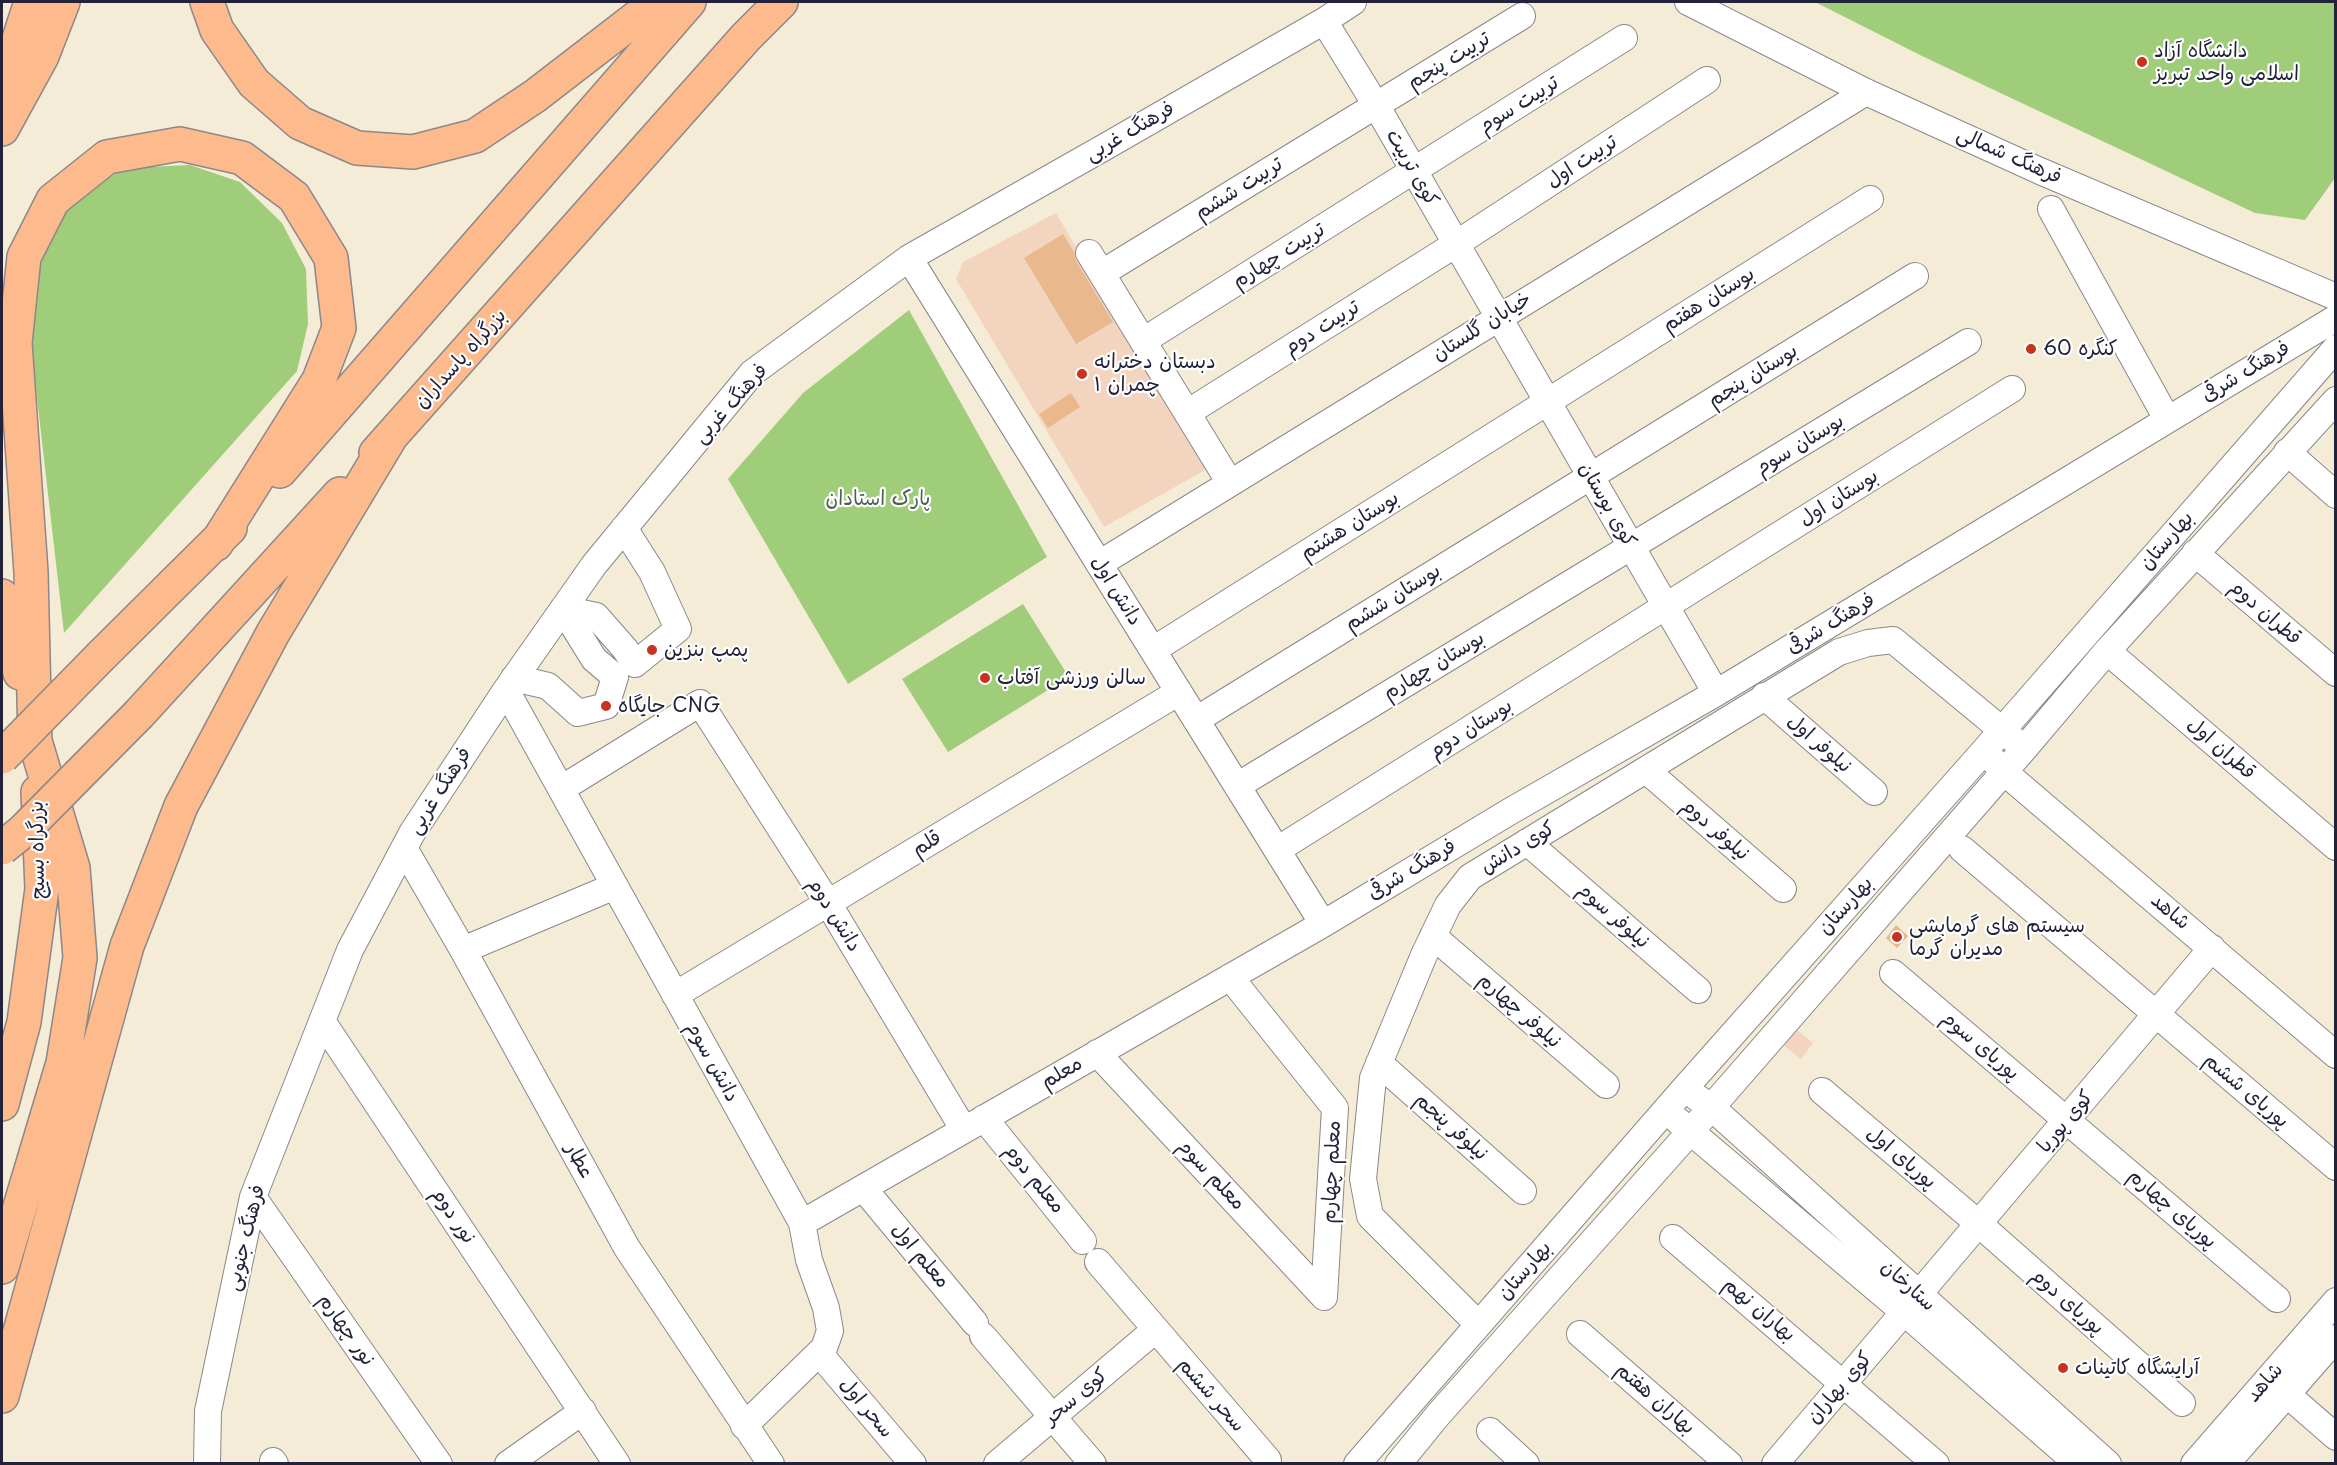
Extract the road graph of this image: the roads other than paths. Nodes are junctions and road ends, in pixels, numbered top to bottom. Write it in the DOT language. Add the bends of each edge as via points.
graph roads {
  1 [pos="30,2"];
  2 [pos="63,2"];
  3 [pos="207,2"];
  4 [pos="657,2"];
  5 [pos="689,2"];
  6 [pos="781,2"];
  7 [pos="1353,2"];
  8 [pos="1688,2"];
  9 [pos="1522,16"];
  10 [pos="1324,21"];
  11 [pos="1624,38"];
  12 [pos="1707,80"];
  13 [pos="2,91"];
  14 [pos="1866,92"];
  15 [pos="1376,105"];
  16 [pos="2,129"];
  17 [pos="1414,171"];
  18 [pos="1870,199"];
  19 [pos="2051,209"];
  20 [pos="1456,244"];
  21 [pos="909,258"];
  22 [pos="1915,276"];
  23 [pos="2336,297"];
  24 [pos="1498,316"];
  25 [pos="2336,318"];
  26 [pos="1143,341"];
  27 [pos="1968,342"];
  28 [pos="2336,348"];
  29 [pos="2012,389"];
  30 [pos="2336,400"];
  31 [pos="1547,401"];
  32 [pos="1187,413"];
  33 [pos="2167,419"];
  34 [pos="390,438"];
  35 [pos="2287,452"];
  36 [pos="1590,476"];
  37 [pos="1230,483"];
  38 [pos="2336,495"];
  39 [pos="624,528"];
  40 [pos="216,544"];
  41 [pos="1631,547"];
  42 [pos="2195,553"];
  43 [pos="1099,564"];
  44 [pos="2,596"];
  45 [pos="1665,607"];
  46 [pos="563,609"];
  47 [pos="1153,651"];
  48 [pos="2107,651"];
  49 [pos="2336,674"];
  50 [pos="510,684"];
  51 [pos="1179,692"];
  52 [pos="1716,693"];
  53 [pos="1764,696"];
  54 [pos="1196,720"];
  55 [pos="2002,730"];
  56 [pos="35,741"];
  57 [pos="2024,749"];
  58 [pos="1984,751"];
  59 [pos="2,757"];
  60 [pos="1646,770"];
  61 [pos="2003,771"];
  62 [pos="1237,786"];
  63 [pos="561,789"];
  64 [pos="1874,792"];
  65 [pos="1527,842"];
  66 [pos="2336,847"];
  67 [pos="2,848"];
  68 [pos="404,848"];
  69 [pos="1962,849"];
  70 [pos="1277,850"];
  71 [pos="615,886"];
  72 [pos="1784,889"];
  73 [pos="828,903"];
  74 [pos="1323,924"];
  75 [pos="1433,936"];
  76 [pos="2212,948"];
  77 [pos="463,950"];
  78 [pos="1893,973"];
  79 [pos="1230,977"];
  80 [pos="1698,990"];
  81 [pos="675,995"];
  82 [pos="2156,1015"];
  83 [pos="322,1021"];
  84 [pos="1097,1053"];
  85 [pos="2336,1055"];
  86 [pos="1379,1064"];
  87 [pos="1606,1085"];
  88 [pos="1684,1089"];
  89 [pos="1822,1091"];
  90 [pos="2,1104"];
  91 [pos="1710,1106"];
  92 [pos="1666,1110"];
  93 [pos="2068,1120"];
  94 [pos="974,1124"];
  95 [pos="1690,1132"];
  96 [pos="2336,1167"];
  97 [pos="864,1189"];
  98 [pos="1523,1191"];
  99 [pos="253,1197"];
  100 [pos="802,1223"];
  101 [pos="1979,1224"];
  102 [pos="1673,1238"];
  103 [pos="1083,1241"];
  104 [pos="1098,1262"];
  105 [pos="2,1267"];
  106 [pos="1324,1297"];
  107 [pos="2277,1299"];
  108 [pos="2336,1301"];
  109 [pos="1911,1304"];
  110 [pos="1478,1324"];
  111 [pos="1155,1330"];
  112 [pos="1580,1334"];
  113 [pos="2336,1338"];
  114 [pos="819,1353"];
  115 [pos="1844,1383"];
  116 [pos="2278,1387"];
  117 [pos="2,1396"];
  118 [pos="2182,1403"];
  119 [pos="583,1411"];
  120 [pos="1052,1416"];
  121 [pos="744,1426"];
  122 [pos="1490,1431"];
  123 [pos="2336,1437"];
  124 [pos="1268,1460"];
  125 [pos="207,1464"];
  126 [pos="440,1464"];
  127 [pos="508,1464"];
  128 [pos="617,1464"];
  129 [pos="771,1464"];
  130 [pos="913,1464"];
  131 [pos="998,1464"];
  132 [pos="1093,1464"];
  133 [pos="1357,1464"];
  134 [pos="1398,1464"];
  135 [pos="1526,1464"];
  136 [pos="1729,1464"];
  137 [pos="1775,1464"];
  138 [pos="1936,1464"];
  139 [pos="2078,1464"];
  140 [pos="2108,1464"];
  141 [pos="2194,1464"];
  142 [pos="2226,1464"];
  1 -- 13 [label="highway"];
  2 -- 16 [label="highway" via="42,56"];
  3 -- 4 [label="highway" via="217,30 254,83 300,123 357,148 413,152 474,136 535,96"];
  5 -- 40 [label="highway"];
  6 -- 34 [label="highway, بزرگراه پاسداران"];
  7 -- 10 [label="street, فرهنگ غربی"];
  8 -- 14 [label="street, فرهنگ شمالی"];
  9 -- 15 [label="street, تربیت پنجم"];
  10 -- 15 [label="street, کوی تربیت"];
  10 -- 21 [label="street, فرهنگ غربی"];
  11 -- 17 [label="street, تربیت سوم"];
  12 -- 20 [label="street, تربیت اول"];
  14 -- 23 [label="street, فرهنگ شمالی"];
  14 -- 24 [label="street, خیابان گلستان"];
  15 -- 17 [label="street, کوی تربیت"];
  15 -- 26 [label="street, تربیت ششم" via="1096,263"];
  17 -- 20 [label="street, کوی تربیت"];
  17 -- 26 [label="street, تربیت چهارم"];
  18 -- 31 [label="street, بوستان هفتم"];
  19 -- 33 [label="street"];
  20 -- 24 [label="street, کوی تربیت"];
  20 -- 32 [label="street, تربیت دوم"];
  21 -- 39 [label="street, فرهنگ غربی" via="752,373"];
  21 -- 43 [label="street, دانش اول"];
  22 -- 36 [label="street, بوستان پنجم"];
  24 -- 31 [label="street, کوی بوستان"];
  24 -- 37 [label="street, خیابان گلستان"];
  25 -- 33 [label="street, فرهنگ شرقی"];
  26 -- 32 [label="street"];
  27 -- 41 [label="street, بوستان سوم"];
  28 -- 55 [label="street, بهارستان"];
  29 -- 45 [label="street, بوستان اول"];
  30 -- 35 [label="street, بهارستان"];
  31 -- 36 [label="street, کوی بوستان"];
  31 -- 47 [label="street, بوستان هشتم"];
  32 -- 37 [label="street"];
  33 -- 52 [label="street, فرهنگ شرقی"];
  34 -- 67 [label="highway, بزرگراه پاسداران, bridge" via="139,714"];
  34 -- 117 [label="highway" via="273,633 181,806 127,946"];
  35 -- 38 [label="street"];
  35 -- 42 [label="street, بهارستان"];
  36 -- 41 [label="street, کوی بوستان"];
  36 -- 54 [label="street, بوستان ششم"];
  37 -- 43 [label="street, خیابان گلستان"];
  39 -- 46 [label="street, فرهنگ غربی"];
  39 -- 46 [label="street" via="652,572 678,629 635,664 596,616"];
  40 -- 56 [label="highway" via="319,380 339,328 331,258 294,197 242,158 180,144 107,157 53,200 24,257 15,343 31,572"];
  40 -- 59 [label="highway, bridge"];
  41 -- 45 [label="street, کوی بوستان"];
  41 -- 62 [label="street, بوستان چهارم"];
  42 -- 48 [label="street, بهارستان"];
  42 -- 49 [label="street, قطران دوم"];
  43 -- 47 [label="street, دانش اول"];
  44 -- 56 [label="highway, بزرگراه بسیج"];
  45 -- 52 [label="street, کوی بوستان"];
  45 -- 70 [label="street, بوستان دوم"];
  46 -- 50 [label="street, فرهنگ غربی"];
  46 -- 50 [label="street" via="594,658 615,677 606,706 578,713 548,686"];
  47 -- 51 [label="street, دانش اول"];
  48 -- 57 [label="street, بهارستان"];
  48 -- 66 [label="street, قطران اول"];
  50 -- 63 [label="street, دانش سوم"];
  50 -- 68 [label="street, فرهنگ غربی"];
  51 -- 54 [label="street, دانش اول"];
  51 -- 73 [label="street, قلم"];
  52 -- 74 [label="street, فرهنگ شرقی"];
  53 -- 55 [label="street, کوی دانش" via="1839,652 1868,642 1893,640"];
  53 -- 60 [label="street, کوی دانش"];
  53 -- 64 [label="street, نیلوفر اول"];
  54 -- 62 [label="street, دانش اول"];
  55 -- 57 [label="street"];
  55 -- 58 [label="street, بهارستان"];
  56 -- 90 [label="highway, بزرگراه بسیج" via="42,889 24,1022"];
  56 -- 105 [label="highway" via="74,868 81,958 63,1063"];
  57 -- 61 [label="street, بهارستان"];
  58 -- 61 [label="street, شاهد"];
  58 -- 88 [label="street, بهارستان"];
  60 -- 65 [label="street, کوی دانش"];
  60 -- 72 [label="street, نیلوفر دوم"];
  61 -- 76 [label="street, شاهد"];
  61 -- 91 [label="street, بهارستان"];
  62 -- 70 [label="street, دانش اول"];
  63 -- 71 [label="street, دانش سوم"];
  63 -- 73 [label="street, دانش دوم" via="700,703"];
  65 -- 75 [label="street, کوی دانش" via="1470,877 1448,905"];
  65 -- 80 [label="street, نیلوفر سوم"];
  68 -- 77 [label="street, عطار"];
  68 -- 83 [label="street, فرهنگ غربی" via="350,950"];
  69 -- 82 [label="street, پوریای ششم"];
  70 -- 74 [label="street, دانش اول"];
  71 -- 77 [label="street"];
  71 -- 81 [label="street, دانش سوم"];
  73 -- 81 [label="street, قلم"];
  73 -- 94 [label="street, دانش دوم"];
  74 -- 79 [label="street, معلم"];
  75 -- 86 [label="street, کوی دانش"];
  75 -- 87 [label="street, نیلوفر چهارم"];
  76 -- 82 [label="street, کوی پوریا"];
  76 -- 85 [label="street, شاهد"];
  77 -- 121 [label="street, عطار" via="627,1248"];
  78 -- 93 [label="street, پوریای سوم"];
  79 -- 84 [label="street, معلم"];
  79 -- 106 [label="street, معلم چهارم" via="1335,1108"];
  81 -- 100 [label="street, دانش سوم"];
  82 -- 93 [label="street, کوی پوریا"];
  82 -- 96 [label="street, پوریای ششم"];
  83 -- 99 [label="street, فرهنگ جنوبی"];
  83 -- 119 [label="street, نور دوم"];
  84 -- 94 [label="street, معلم"];
  84 -- 106 [label="street, معلم سوم"];
  86 -- 98 [label="street, نیلوفر پنجم"];
  86 -- 110 [label="street, کوی دانش" via="1373,1078 1363,1179 1370,1216"];
  88 -- 91 [label="street, ستارخان"];
  88 -- 92 [label="street, بهارستان"];
  89 -- 101 [label="street, پوریای اول"];
  91 -- 95 [label="street, بهارستان"];
  91 -- 109 [label="street, ستارخان"];
  92 -- 95 [label="street, ستارخان"];
  92 -- 110 [label="street, بهارستان"];
  93 -- 101 [label="street, کوی پوریا"];
  93 -- 107 [label="street, پوریای چهارم"];
  94 -- 97 [label="street, معلم"];
  94 -- 103 [label="street, معلم دوم"];
  95 -- 109 [label="street, ستارخان"];
  95 -- 134 [label="street, بهارستان"];
  97 -- 100 [label="street, معلم"];
  97 -- 120 [label="street, معلم اول"];
  99 -- 125 [label="street, فرهنگ جنوبی" via="208,1412"];
  99 -- 126 [label="street, نور چهارم"];
  100 -- 114 [label="street, دانش سوم" via="808,1260 830,1331"];
  101 -- 109 [label="street, کوی پوریا"];
  101 -- 118 [label="street, پوریای دوم"];
  102 -- 115 [label="street, بهاران نهم"];
  104 -- 111 [label="street, سحر ششم"];
  108 -- 116 [label="street, شاهد"];
  109 -- 115 [label="street, کوی بهاران"];
  109 -- 139 [label="street, ستارخان"];
  109 -- 140 [label="street, ستارخان"];
  110 -- 133 [label="street, بهارستان"];
  111 -- 120 [label="street, کوی سحر"];
  111 -- 124 [label="street, سحر ششم"];
  112 -- 136 [label="street, بهاران هفتم"];
  113 -- 116 [label="street, شاهد"];
  114 -- 121 [label="street, دانش سوم"];
  114 -- 130 [label="street, سحر اول"];
  115 -- 137 [label="street, کوی بهاران"];
  115 -- 138 [label="street, بهاران نهم"];
  116 -- 123 [label="street"];
  116 -- 141 [label="street, شاهد"];
  116 -- 142 [label="street, شاهد"];
  119 -- 127 [label="street"];
  119 -- 128 [label="street, نور دوم"];
  120 -- 131 [label="street, کوی سحر"];
  120 -- 132 [label="street, معلم اول"];
  121 -- 129 [label="street, عطار"];
  122 -- 135 [label="street"];
}
